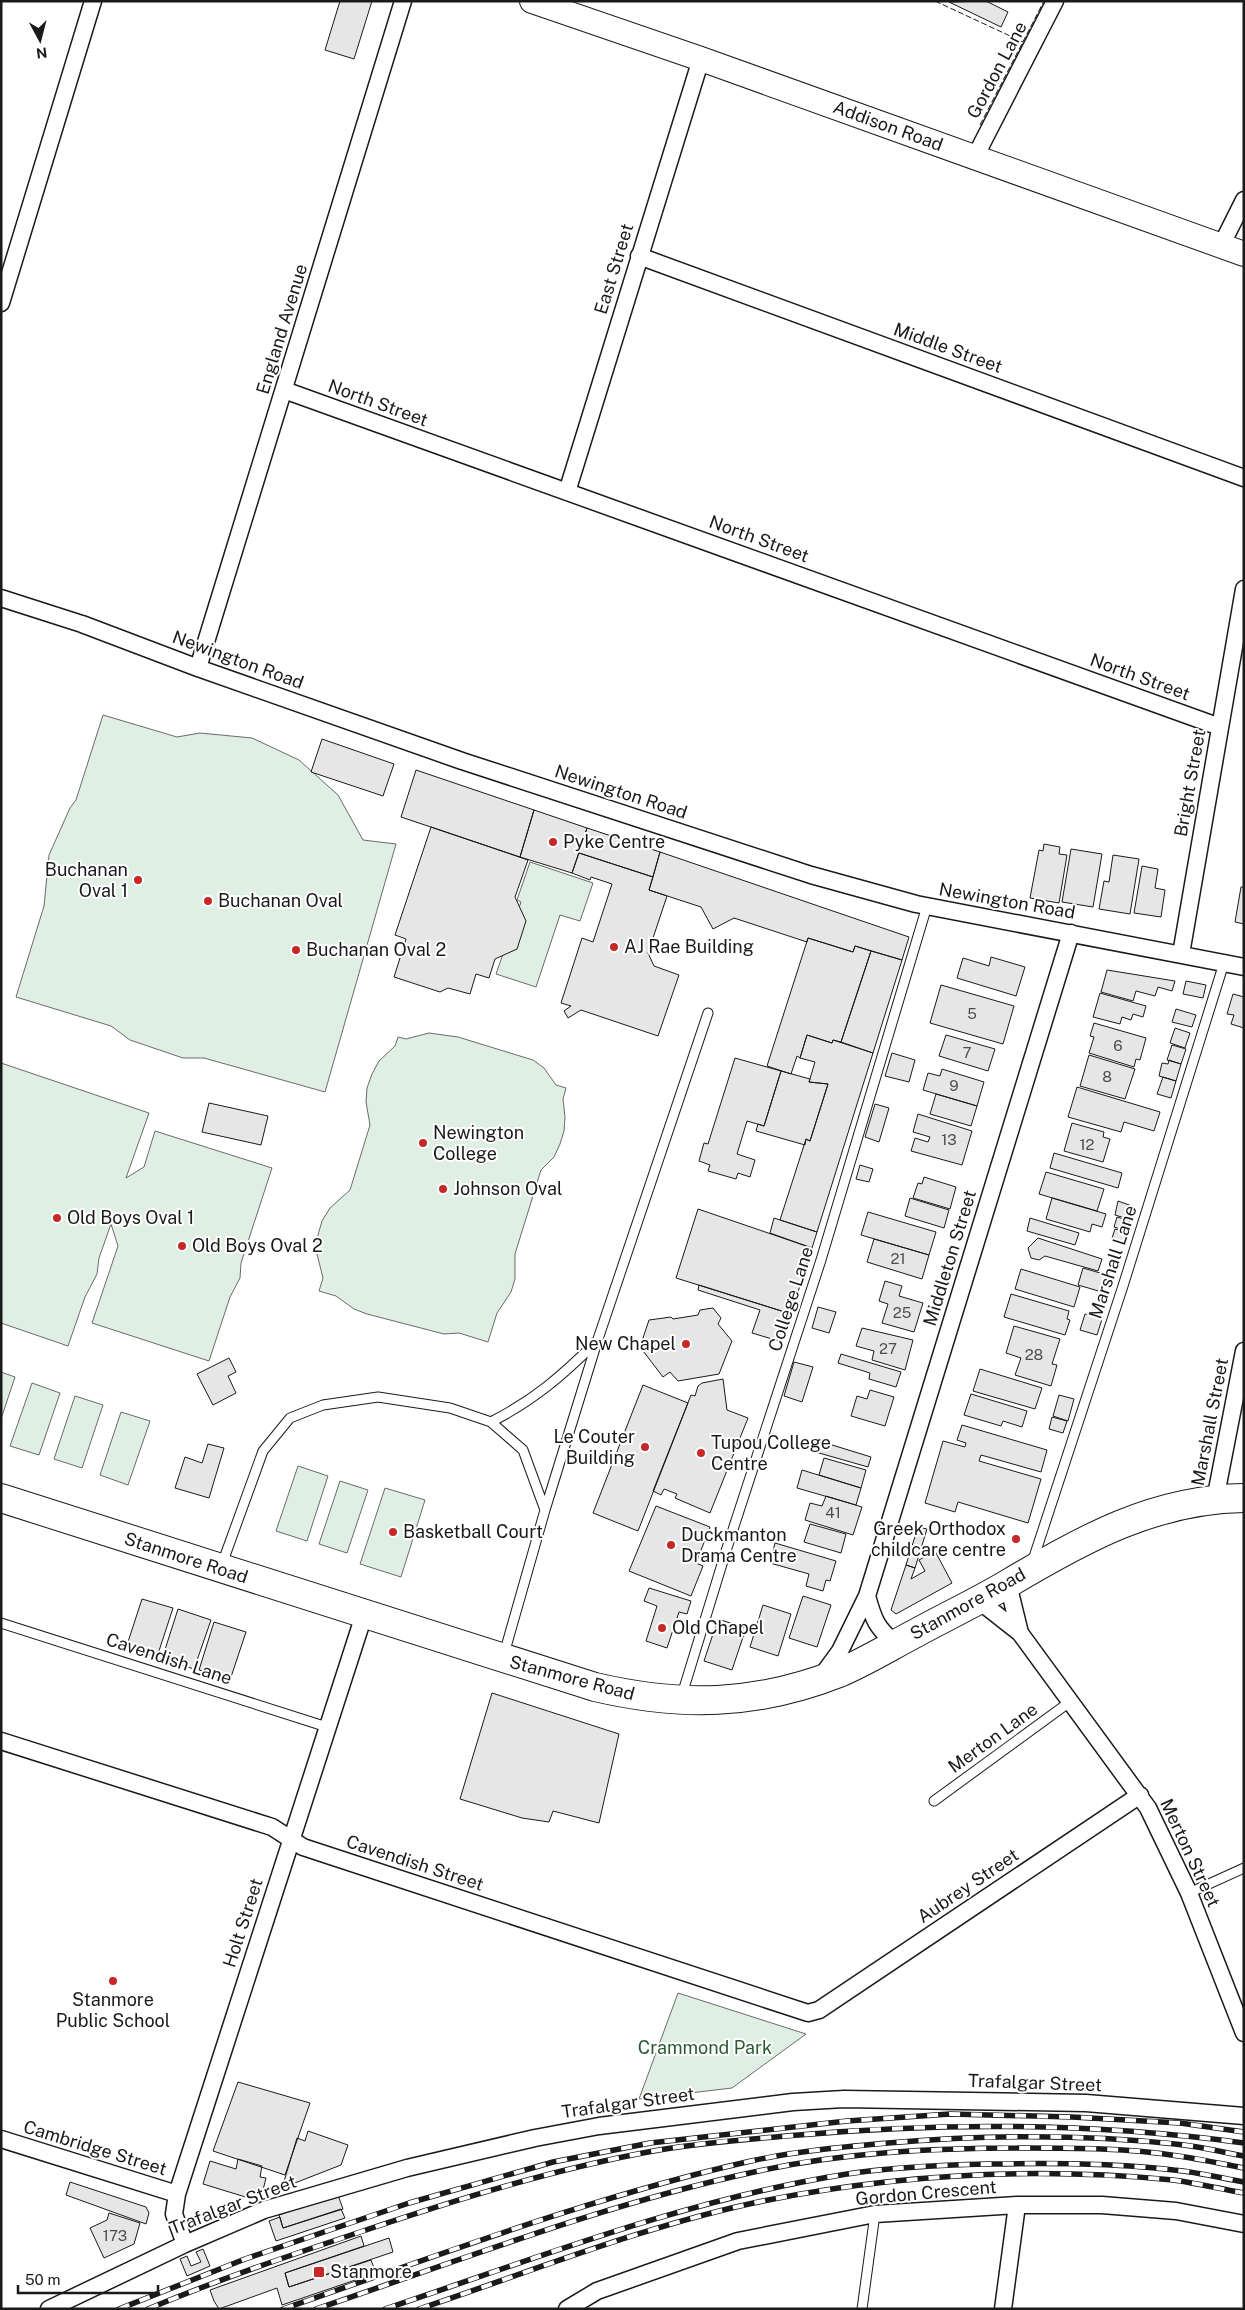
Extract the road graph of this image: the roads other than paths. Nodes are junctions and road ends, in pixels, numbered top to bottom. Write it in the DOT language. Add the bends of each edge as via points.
graph roads {
  1 [pos="93,1"];
  2 [pos="403,1"];
  3 [pos="532,1"];
  4 [pos="1056,1"];
  5 [pos="701,59"];
  6 [pos="975,157"];
  7 [pos="1244,200"];
  8 [pos="1221,246"];
  9 [pos="1244,254"];
  10 [pos="639,256"];
  11 [pos="1,302"];
  12 [pos="284,390"];
  13 [pos="1244,478"];
  14 [pos="567,492"];
  15 [pos="1244,589"];
  16 [pos="1,598"];
  17 [pos="198,668"];
  18 [pos="1220,727"];
  19 [pos="927,906"];
  20 [pos="1071,933"];
  21 [pos="1181,954"];
  22 [pos="1224,963"];
  23 [pos="1244,966"];
  24 [pos="708,1012"];
  25 [pos="597,1342"];
  26 [pos="1244,1352"];
  27 [pos="491,1422"];
  28 [pos="1,1498"];
  29 [pos="1244,1498"];
  30 [pos="1215,1500"];
  31 [pos="545,1510"];
  32 [pos="220,1569"];
  33 [pos="1019,1577"];
  34 [pos="867,1596"];
  35 [pos="978,1600"];
  36 [pos="364,1615"];
  37 [pos="1,1623"];
  38 [pos="1020,1633"];
  39 [pos="895,1644"];
  40 [pos="503,1659"];
  41 [pos="819,1680"];
  42 [pos="683,1690"];
  43 [pos="1071,1701"];
  44 [pos="327,1727"];
  45 [pos="1,1741"];
  46 [pos="1140,1795"];
  47 [pos="934,1801"];
  48 [pos="291,1839"];
  49 [pos="1244,1868"];
  50 [pos="1189,1893"];
  51 [pos="819,2010"];
  52 [pos="1244,2033"];
  53 [pos="1244,2116"];
  54 [pos="1,2139"];
  55 [pos="177,2194"];
  56 [pos="1017,2205"];
  57 [pos="875,2214"];
  58 [pos="1244,2224"];
  59 [pos="185,2244"];
  60 [pos="49,2309"];
  61 [pos="566,2309"];
  62 [pos="862,2309"];
  63 [pos="1002,2309"];
  1 -- 11 [label="street"];
  2 -- 12 [label="street, England Avenue"];
  3 -- 5 [label="main road, Addison Road"];
  4 -- 6 [label="street, Gordon Lane"];
  5 -- 6 [label="main road, Addison Road"];
  5 -- 10 [label="street, East Street"];
  6 -- 8 [label="main road, Addison Road"];
  7 -- 8 [label="street"];
  8 -- 9 [label="main road, Addison Road"];
  10 -- 13 [label="street, Middle Street"];
  10 -- 14 [label="street, East Street"];
  12 -- 14 [label="street, North Street"];
  12 -- 17 [label="street, England Avenue"];
  14 -- 18 [label="street, North Street"];
  15 -- 18 [label="street, Bright Street"];
  16 -- 17 [label="street, Newington Road" via="82,624"];
  17 -- 19 [label="street, Newington Road" via="462,761 811,875"];
  18 -- 21 [label="street, Bright Street"];
  19 -- 20 [label="street, Newington Road"];
  19 -- 42 [label="lane, College Lane" via="821,1260"];
  20 -- 21 [label="street, Newington Road"];
  20 -- 34 [label="street, Middleton Street"];
  21 -- 22 [label="street, Newington Road"];
  22 -- 23 [label="street, Newington Road"];
  22 -- 33 [label="lane, Marshall Lane" via="1120,1295"];
  24 -- 25 [label="lane"];
  25 -- 27 [label="lane" via="562,1376 522,1406"];
  25 -- 31 [label="lane"];
  26 -- 30 [label="street, Marshall Street"];
  27 -- 31 [label="lane" via="523,1450"];
  27 -- 32 [label="lane" via="450,1408 378,1397 323,1405 290,1418 263,1451"];
  28 -- 32 [label="highway, Stanmore Road"];
  29 -- 30 [label="highway, Stanmore Road"];
  30 -- 33 [label="highway, Stanmore Road" via="1160,1511 1109,1528"];
  31 -- 40 [label="lane"];
  32 -- 36 [label="highway, Stanmore Road"];
  33 -- 35 [label="highway, Stanmore Road"];
  33 -- 38 [label="street, Merton Street"];
  34 -- 39 [label="street" via="878,1628"];
  34 -- 41 [label="street, Middleton Street" via="840,1651"];
  35 -- 38 [label="street, Merton Street"];
  35 -- 39 [label="highway, Stanmore Road"];
  36 -- 40 [label="highway, Stanmore Road"];
  36 -- 44 [label="street, Holt Street"];
  37 -- 44 [label="lane, Cavendish Lane"];
  38 -- 43 [label="street, Merton Street"];
  39 -- 41 [label="highway, Stanmore Road"];
  40 -- 42 [label="highway, Stanmore Road" via="610,1691 654,1699"];
  41 -- 42 [label="highway, Stanmore Road" via="733,1700"];
  43 -- 46 [label="street, Merton Street"];
  43 -- 47 [label="lane, Merton Lane"];
  44 -- 48 [label="street, Holt Street"];
  45 -- 48 [label="street, Cavendish Street" via="272,1827"];
  46 -- 50 [label="street, Merton Street" via="1157,1823"];
  46 -- 51 [label="street, Aubrey Street"];
  48 -- 51 [label="street, Cavendish Street" via="303,1847 798,2011"];
  48 -- 55 [label="street, Holt Street"];
  49 -- 50 [label="lane"];
  50 -- 52 [label="street, Merton Street"];
  53 -- 59 [label="street, Trafalgar Street" via="1086,2103 899,2099 844,2099 738,2108 599,2126 407,2168 264,2210"];
  54 -- 55 [label="street, Cambridge Street"];
  55 -- 59 [label="street, Holt Street" via="174,2214"];
  56 -- 57 [label="street, Gordon Crescent"];
  56 -- 58 [label="street, Gordon Crescent" via="1102,2205 1176,2211"];
  56 -- 63 [label="street"];
  57 -- 61 [label="street, Gordon Crescent" via="738,2242 597,2291"];
  57 -- 62 [label="lane"];
  59 -- 60 [label="street, Trafalgar Street"];
}
